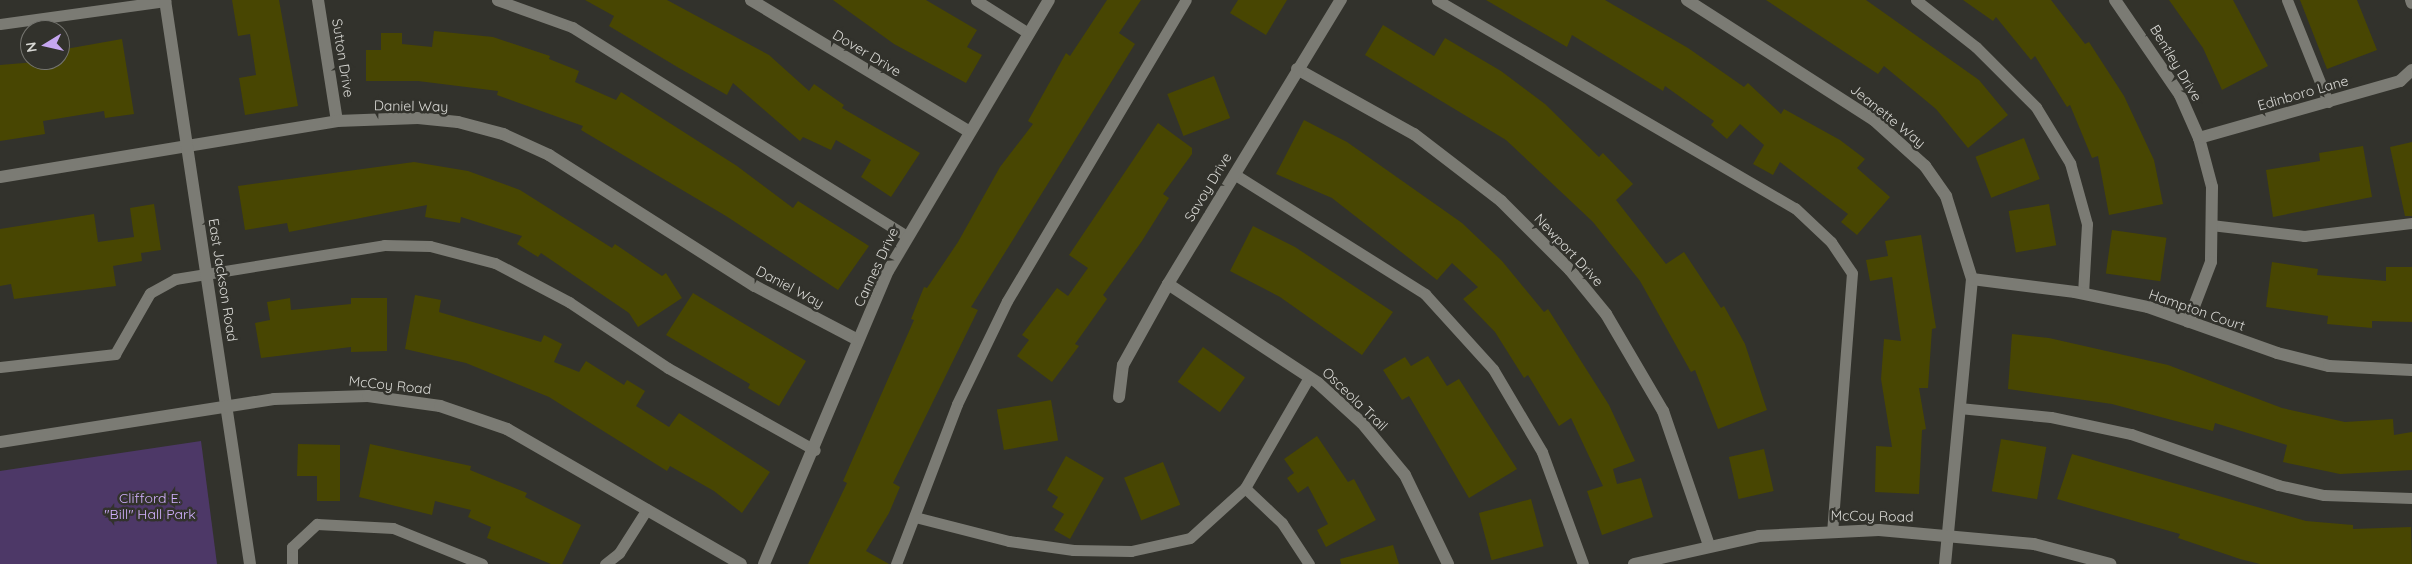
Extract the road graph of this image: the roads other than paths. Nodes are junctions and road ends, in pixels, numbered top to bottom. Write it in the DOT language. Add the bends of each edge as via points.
graph roads {
  1 [pos="318,0"];
  2 [pos="497,0"];
  3 [pos="751,0"];
  4 [pos="976,0"];
  5 [pos="1048,0"];
  6 [pos="1186,0"];
  7 [pos="1341,0"];
  8 [pos="1437,0"];
  9 [pos="1687,0"];
  10 [pos="1916,0"];
  11 [pos="2116,0"];
  12 [pos="2287,0"];
  13 [pos="165,1"];
  14 [pos="0,24"];
  15 [pos="1028,33"];
  16 [pos="1297,68"];
  17 [pos="2412,70"];
  18 [pos="2328,102"];
  19 [pos="337,121"];
  20 [pos="968,131"];
  21 [pos="2199,138"];
  22 [pos="188,149"];
  23 [pos="1234,174"];
  24 [pos="0,178"];
  25 [pos="2412,223"];
  26 [pos="2211,225"];
  27 [pos="906,236"];
  28 [pos="207,274"];
  29 [pos="1972,279"];
  30 [pos="1168,284"];
  31 [pos="2083,293"];
  32 [pos="2188,322"];
  33 [pos="858,340"];
  34 [pos="0,367"];
  35 [pos="2412,370"];
  36 [pos="1309,377"];
  37 [pos="1120,397"];
  38 [pos="226,408"];
  39 [pos="1959,408"];
  40 [pos="0,442"];
  41 [pos="814,450"];
  42 [pos="1245,488"];
  43 [pos="2412,498"];
  44 [pos="647,509"];
  45 [pos="915,517"];
  46 [pos="1832,530"];
  47 [pos="1948,532"];
  48 [pos="1709,545"];
  49 [pos="2091,561"];
  50 [pos="250,564"];
  51 [pos="292,564"];
  52 [pos="482,564"];
  53 [pos="606,564"];
  54 [pos="741,564"];
  55 [pos="764,564"];
  56 [pos="896,564"];
  57 [pos="1308,564"];
  58 [pos="1448,564"];
  59 [pos="1583,564"];
  60 [pos="1634,564"];
  61 [pos="1945,564"];
  62 [pos="2110,564"];
  1 -- 19 [label="street, Sutton Drive"];
  2 -- 27 [label="lane" via="572,27"];
  3 -- 20 [label="street, Dover Drive"];
  4 -- 15 [label="lane"];
  5 -- 15 [label="street, Cannes Drive"];
  6 -- 45 [label="lane" via="1007,301 957,404"];
  7 -- 16 [label="street, Savoy Drive"];
  8 -- 46 [label="lane" via="1795,208 1831,242 1852,274"];
  9 -- 29 [label="street, Jeanette Way" via="1826,86 1874,120 1925,166 1956,219"];
  10 -- 31 [label="lane" via="1976,47 2036,107 2070,163 2087,224"];
  11 -- 21 [label="street, Bentley Drive" via="2180,95"];
  12 -- 18 [label="lane"];
  13 -- 14 [label="lane"];
  13 -- 22 [label="street, East Jackson Road"];
  15 -- 20 [label="street, Cannes Drive"];
  16 -- 23 [label="street, Savoy Drive"];
  16 -- 48 [label="street, Newport Drive" via="1414,134 1501,201 1570,270 1606,314 1663,411"];
  17 -- 18 [label="street, Edinboro Lane" via="2400,81"];
  18 -- 21 [label="street, Edinboro Lane"];
  19 -- 22 [label="street, Daniel Way"];
  19 -- 33 [label="street, Daniel Way" via="418,118 503,134 549,155 755,286"];
  20 -- 27 [label="street, Cannes Drive"];
  21 -- 26 [label="street, Bentley Drive" via="2212,187"];
  22 -- 24 [label="street, Daniel Way"];
  22 -- 28 [label="street, East Jackson Road"];
  23 -- 30 [label="street, Savoy Drive"];
  23 -- 59 [label="lane" via="1425,294 1481,356 1542,452"];
  25 -- 26 [label="lane" via="2304,236"];
  26 -- 32 [label="street, Bentley Drive" via="2211,262"];
  27 -- 33 [label="street, Cannes Drive"];
  28 -- 34 [label="lane" via="175,279 150,293 115,354"];
  28 -- 38 [label="street, East Jackson Road"];
  28 -- 41 [label="lane" via="384,245 430,246 494,263 569,302 668,368"];
  29 -- 31 [label="street, Hampton Court"];
  29 -- 39 [label="street, Jeanette Way"];
  30 -- 36 [label="street, Osceola Trail"];
  30 -- 37 [label="street, Savoy Drive" via="1122,366"];
  31 -- 32 [label="street, Hampton Court" via="2148,307"];
  32 -- 35 [label="street, Hampton Court" via="2329,366"];
  33 -- 41 [label="street, Cannes Drive"];
  36 -- 42 [label="lane"];
  36 -- 58 [label="street, Osceola Trail" via="1362,423 1405,475"];
  38 -- 40 [label="street, McCoy Road"];
  38 -- 44 [label="street, McCoy Road" via="317,395 368,396 440,406 506,429"];
  38 -- 50 [label="street, East Jackson Road"];
  39 -- 43 [label="lane" via="2051,416 2130,434 2278,485 2324,495"];
  39 -- 47 [label="street, Jeanette Way"];
  41 -- 55 [label="street, Cannes Drive"];
  42 -- 45 [label="lane" via="1190,538 1131,551 1073,550 1009,541"];
  42 -- 57 [label="lane" via="1282,523"];
  44 -- 53 [label="lane" via="619,553"];
  44 -- 54 [label="street, McCoy Road"];
  45 -- 56 [label="lane"];
  46 -- 47 [label="street, McCoy Road"];
  46 -- 48 [label="street, McCoy Road"];
  47 -- 49 [label="street, McCoy Road" via="2034,544"];
  47 -- 61 [label="street, Jeanette Way"];
  48 -- 60 [label="street, McCoy Road"];
  49 -- 62 [label="street, McCoy Road"];
  51 -- 52 [label="lane" via="292,547 317,524 393,528"];
}
